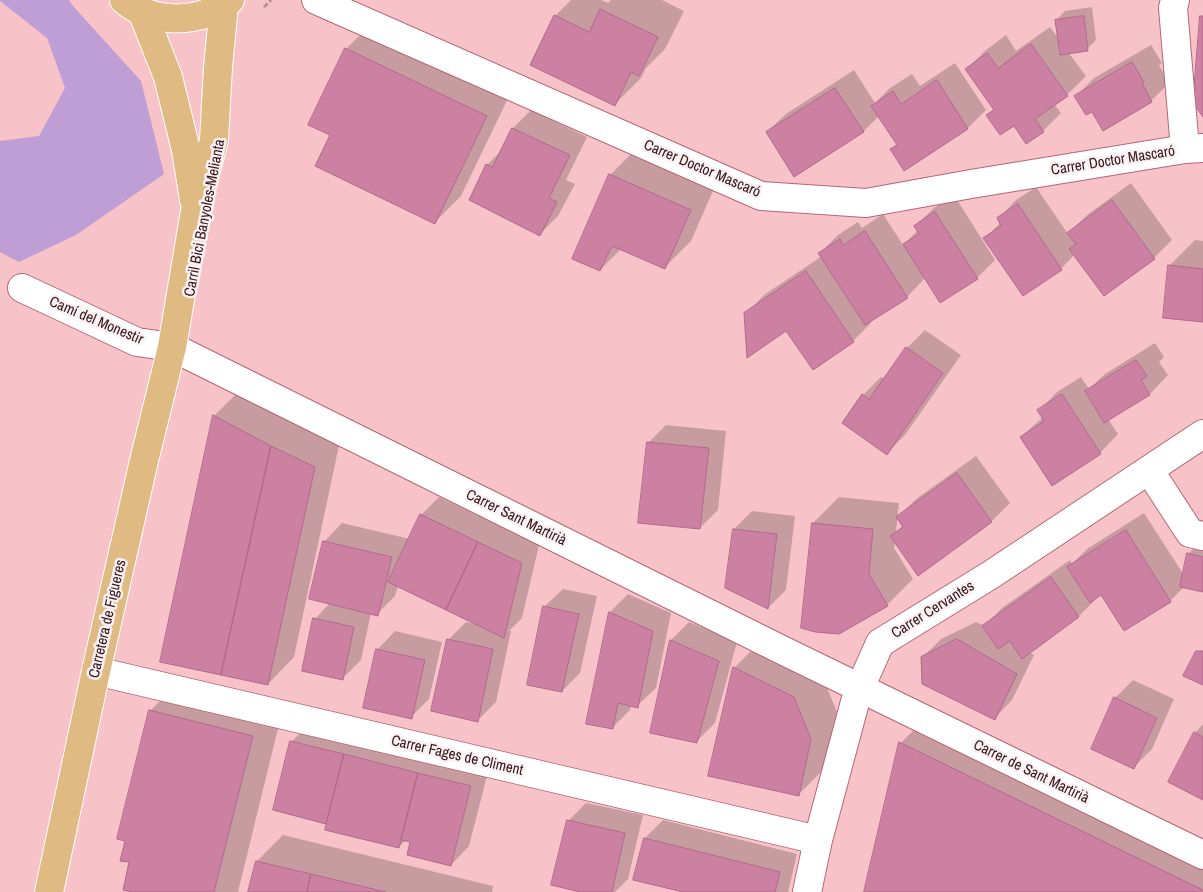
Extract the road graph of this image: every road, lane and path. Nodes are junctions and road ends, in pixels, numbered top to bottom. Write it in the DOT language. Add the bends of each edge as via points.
graph roads {
  1 [pos="271,0"];
  2 [pos="316,0"];
  3 [pos="227,2"];
  4 [pos="1174,4"];
  5 [pos="133,5"];
  6 [pos="259,12"];
  7 [pos="1194,148"];
  8 [pos="196,211"];
  9 [pos="22,288"];
  10 [pos="172,347"];
  11 [pos="1203,434"];
  12 [pos="1149,470"];
  13 [pos="1203,536"];
  14 [pos="96,671"];
  15 [pos="860,688"];
  16 [pos="818,840"];
  17 [pos="1203,856"];
  18 [pos="49,892"];
  19 [pos="807,892"];
  1 -- 6 [label="path"];
  2 -- 7 [label="street, Carrer Doctor Mascaró" via="762,196 866,203"];
  3 -- 5 [label="main road" via="198,17 183,18 155,16"];
  3 -- 8 [label="main road, Carretera de Figueres" via="218,67 214,140"];
  4 -- 7 [label="street"];
  5 -- 8 [label="main road" via="168,77 186,150"];
  8 -- 10 [label="main road, Carretera de Figueres"];
  9 -- 10 [label="street, Camí del Monestir" via="137,342"];
  10 -- 14 [label="main road, Carretera de Figueres"];
  10 -- 15 [label="street, Carrer Sant Martirià"];
  11 -- 12 [label="street, Carrer Cervantes"];
  12 -- 13 [label="street" via="1190,533"];
  12 -- 15 [label="street, Carrer Cervantes" via="992,574 880,643"];
  14 -- 16 [label="street, Carrer Fages de Climent"];
  14 -- 18 [label="main road, Carretera de Figueres"];
  15 -- 16 [label="street, Carrer Cervantes"];
  15 -- 17 [label="street, Carrer de Sant Martirià"];
  16 -- 19 [label="street, Carrer Cervantes"];
}
